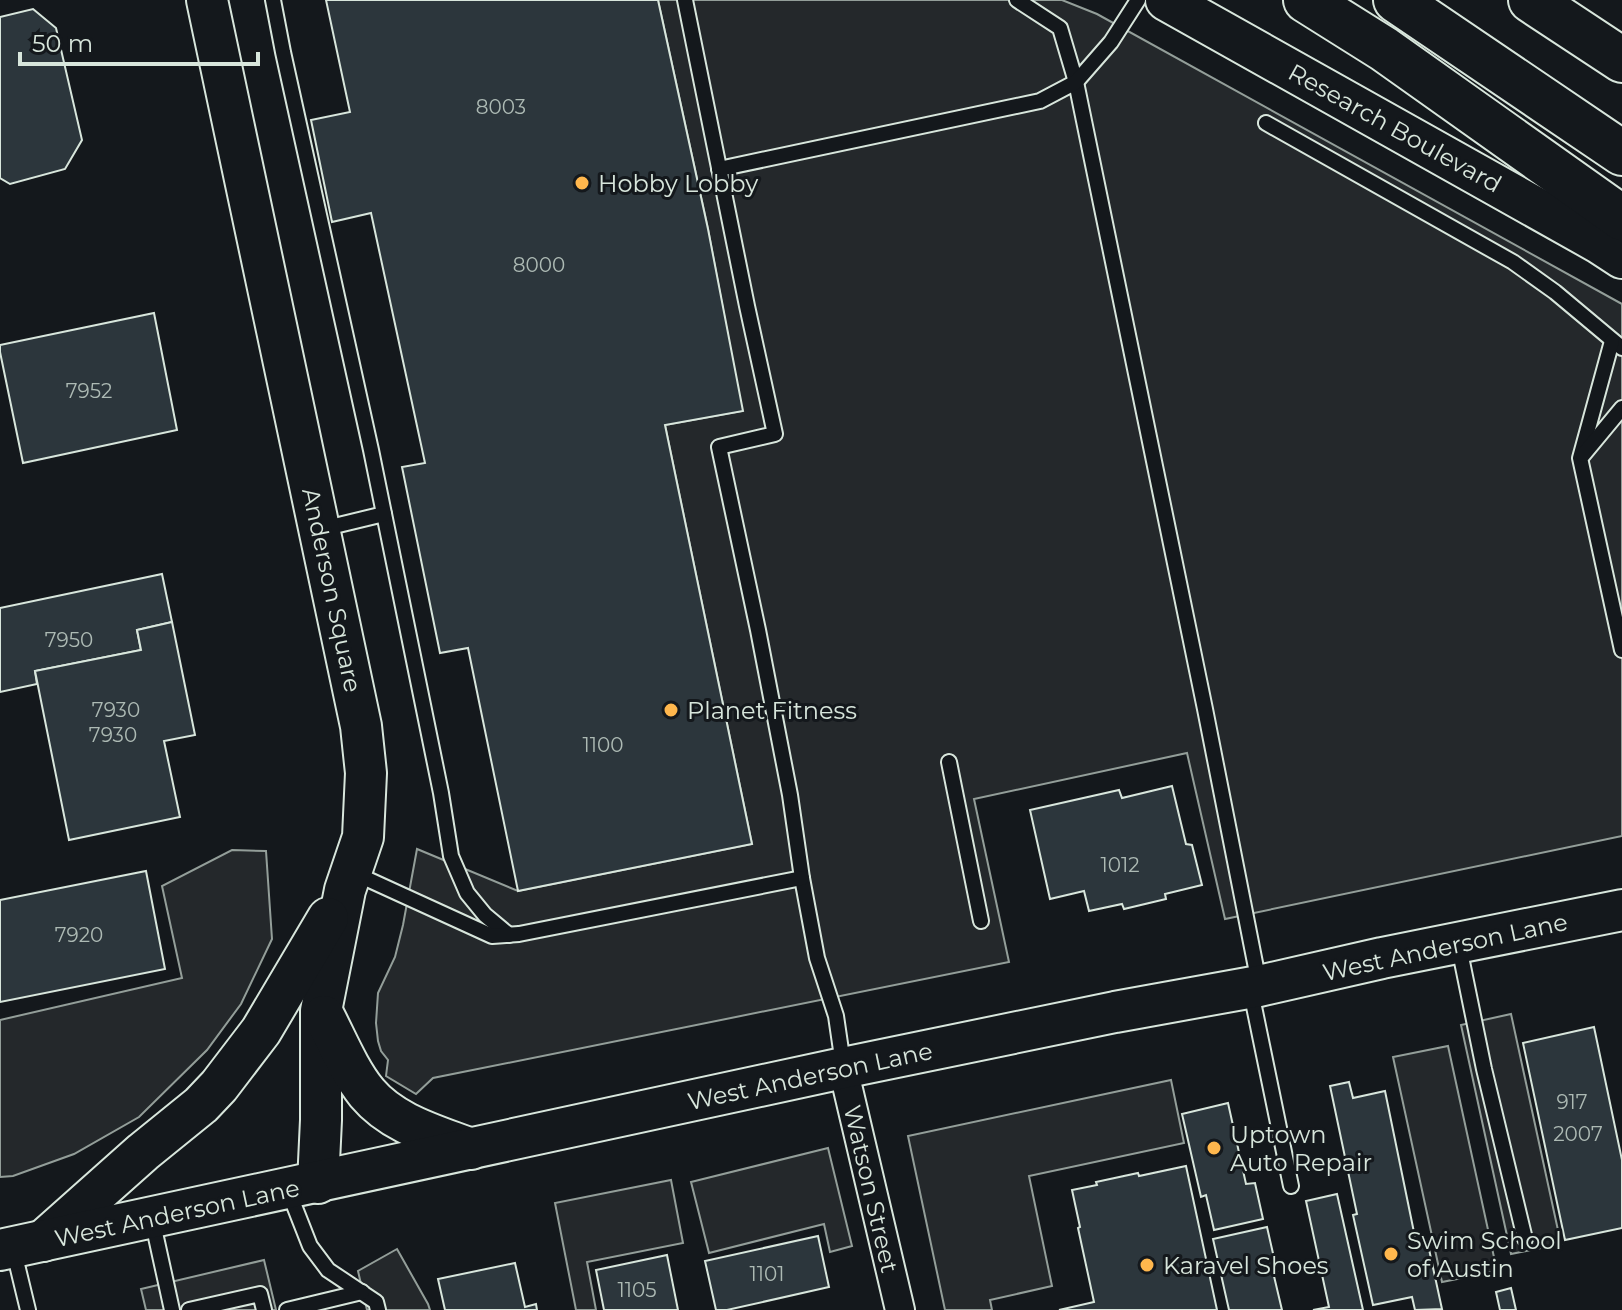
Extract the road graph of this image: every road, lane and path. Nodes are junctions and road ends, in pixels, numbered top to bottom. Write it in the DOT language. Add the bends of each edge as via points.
graph roads {
  1 [pos="207,0"];
  2 [pos="273,0"];
  3 [pos="685,0"];
  4 [pos="1017,0"];
  5 [pos="1138,0"];
  6 [pos="1166,0"];
  7 [pos="1306,0"];
  8 [pos="1396,0"];
  9 [pos="1531,0"];
  10 [pos="1622,60"];
  11 [pos="1076,82"];
  12 [pos="1266,123"];
  13 [pos="1622,153"];
  14 [pos="719,169"];
  15 [pos="1622,218"];
  16 [pos="1622,258"];
  17 [pos="1617,345"];
  18 [pos="1622,408"];
  19 [pos="1580,458"];
  20 [pos="384,514"];
  21 [pos="320,530"];
  22 [pos="1622,650"];
  23 [pos="949,762"];
  24 [pos="802,878"];
  25 [pos="348,881"];
  26 [pos="1622,910"];
  27 [pos="981,921"];
  28 [pos="509,935"];
  29 [pos="1458,943"];
  30 [pos="1255,987"];
  31 [pos="321,1011"];
  32 [pos="843,1068"];
  33 [pos="471,1149"];
  34 [pos="303,1186"];
  35 [pos="1291,1186"];
  36 [pos="152,1218"];
  37 [pos="1525,1239"];
  38 [pos="18,1247"];
  39 [pos="362,1292"];
  40 [pos="28,1310"];
  41 [pos="172,1310"];
  42 [pos="189,1310"];
  43 [pos="264,1310"];
  44 [pos="287,1310"];
  45 [pos="378,1310"];
  46 [pos="900,1310"];
  1 -- 21 [label="main road, Anderson Square"];
  2 -- 20 [label="lane"];
  3 -- 14 [label="lane"];
  4 -- 11 [label="lane" via="1060,28"];
  5 -- 11 [label="lane"];
  6 -- 16 [label="main road, Research Boulevard"];
  7 -- 15 [label="highway"];
  8 -- 13 [label="highway"];
  9 -- 10 [label="highway"];
  11 -- 14 [label="lane" via="1040,101"];
  11 -- 30 [label="lane" via="1205,709"];
  12 -- 17 [label="lane" via="1513,262"];
  14 -- 24 [label="lane" via="775,434 719,447 785,768"];
  17 -- 19 [label="lane"];
  18 -- 19 [label="lane"];
  19 -- 22 [label="lane"];
  20 -- 21 [label="lane"];
  20 -- 28 [label="lane" via="451,856 467,893"];
  21 -- 25 [label="main road, Anderson Square" via="366,773 363,837"];
  23 -- 27 [label="lane"];
  24 -- 28 [label="lane"];
  24 -- 32 [label="lane" via="817,958 836,1016"];
  25 -- 28 [label="lane" via="492,936"];
  25 -- 31 [label="main road, Anderson Square"];
  25 -- 38 [label="main road" via="261,1031 219,1086"];
  26 -- 29 [label="main road, West Anderson Lane"];
  29 -- 30 [label="main road, West Anderson Lane"];
  29 -- 37 [label="lane"];
  30 -- 32 [label="main road, West Anderson Lane"];
  30 -- 35 [label="lane"];
  31 -- 33 [label="main road" via="361,1085 383,1108 412,1127"];
  31 -- 34 [label="main road, Anderson Square" via="321,1120"];
  32 -- 33 [label="main road, West Anderson Lane"];
  32 -- 46 [label="street, Watson Street"];
  33 -- 34 [label="main road, West Anderson Lane"];
  34 -- 36 [label="main road, West Anderson Lane"];
  34 -- 39 [label="lane" via="310,1246 328,1270"];
  36 -- 38 [label="main road, West Anderson Lane"];
  36 -- 41 [label="lane"];
  38 -- 40 [label="lane"];
  39 -- 44 [label="lane"];
  39 -- 45 [label="lane"];
  42 -- 43 [label="lane" via="260,1294"];
}
